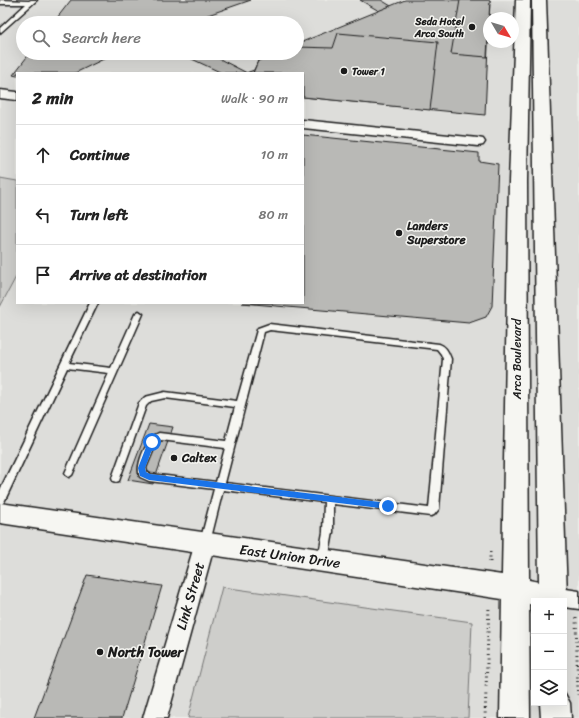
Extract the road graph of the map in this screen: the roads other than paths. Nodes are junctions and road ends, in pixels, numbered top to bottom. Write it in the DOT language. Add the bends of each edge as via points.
graph roads {
  1 [pos="523,0"];
  2 [pos="539,0"];
  3 [pos="0,2"];
  4 [pos="32,2"];
  5 [pos="0,30"];
  6 [pos="0,94"];
  7 [pos="16,96"];
  8 [pos="304,124"];
  9 [pos="478,142"];
  10 [pos="94,304"];
  11 [pos="139,314"];
  12 [pos="64,365"];
  13 [pos="114,371"];
  14 [pos="240,405"];
  15 [pos="230,445"];
  16 [pos="69,473"];
  17 [pos="116,478"];
  18 [pos="220,485"];
  19 [pos="329,499"];
  20 [pos="0,500"];
  21 [pos="0,513"];
  22 [pos="205,543"];
  23 [pos="323,560"];
  24 [pos="516,589"];
  25 [pos="560,598"];
  26 [pos="565,598"];
  27 [pos="155,718"];
  28 [pos="514,718"];
  1 -- 24 [label="street, Arca Boulevard" via="518,181"];
  2 -- 26 [label="street"];
  3 -- 4 [label="lane"];
  4 -- 5 [label="lane"];
  6 -- 7 [label="street"];
  8 -- 9 [label="street"];
  10 -- 12 [label="lane"];
  11 -- 13 [label="lane"];
  12 -- 13 [label="lane"];
  12 -- 20 [label="lane"];
  13 -- 16 [label="lane"];
  14 -- 15 [label="lane"];
  14 -- 17 [label="lane" via="165,395 148,399 142,405"];
  14 -- 19 [label="lane" via="261,330 270,327 439,347 445,352 447,358 434,509 425,512"];
  15 -- 18 [label="lane"];
  15 -- 18 [label="lane" via="159,436 152,442 142,468 143,474 149,477"];
  18 -- 19 [label="lane"];
  18 -- 22 [label="lane"];
  19 -- 23 [label="lane" via="328,532"];
  21 -- 22 [label="street, East Union Drive"];
  22 -- 23 [label="street, East Union Drive"];
  22 -- 27 [label="street, Link Street"];
  23 -- 24 [label="street, East Union Drive"];
  24 -- 25 [label="street, East Union Drive"];
  24 -- 28 [label="street, Arca Boulevard"];
}
